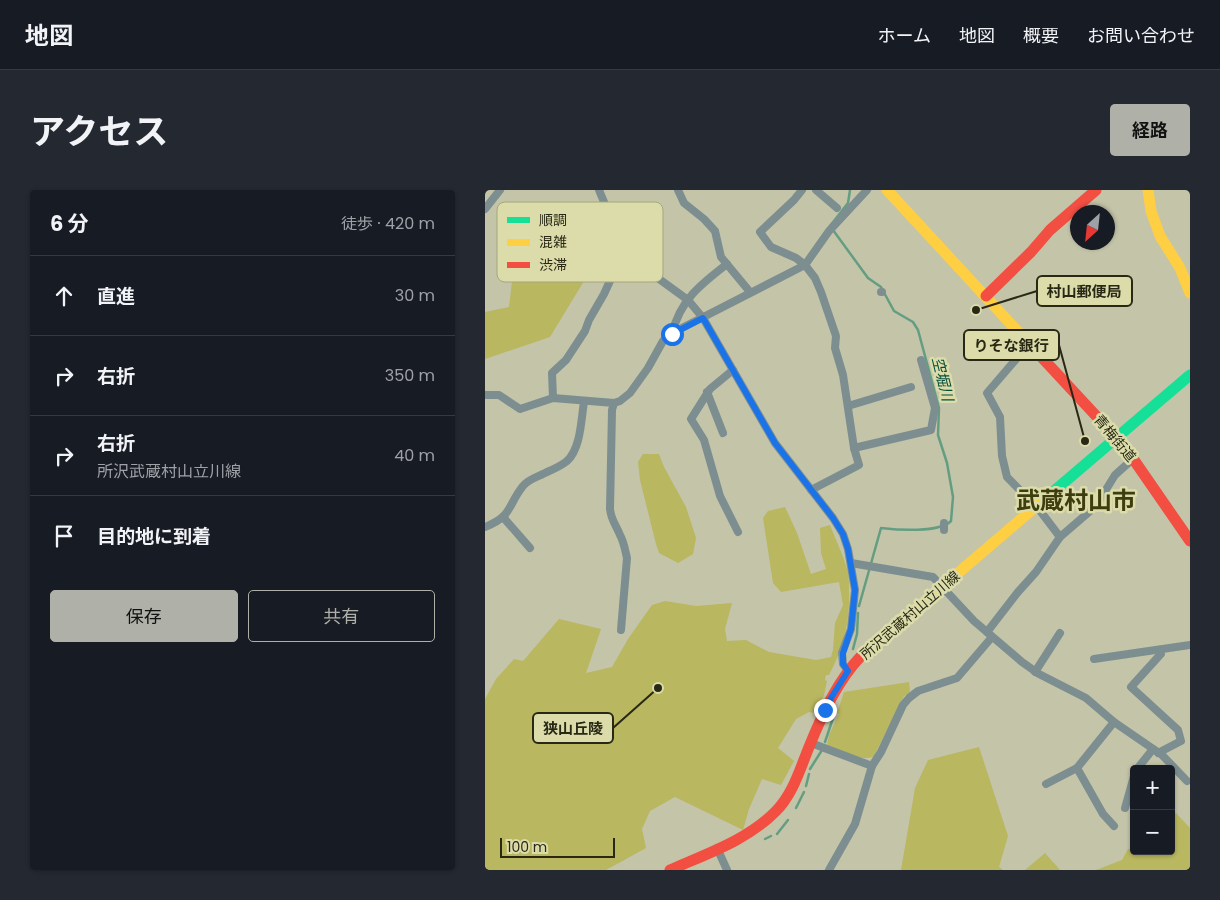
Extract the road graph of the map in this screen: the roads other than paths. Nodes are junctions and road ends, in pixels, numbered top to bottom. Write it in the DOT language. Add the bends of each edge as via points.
graph roads {
  1 [pos="500,190"];
  2 [pos="599,190"];
  3 [pos="678,190"];
  4 [pos="802,190"];
  5 [pos="816,190"];
  6 [pos="867,190"];
  7 [pos="887,190"];
  8 [pos="1096,190"];
  9 [pos="1148,190"];
  10 [pos="604,202"];
  11 [pos="837,208"];
  12 [pos="485,209"];
  13 [pos="727,264"];
  14 [pos="805,265"];
  15 [pos="663,281"];
  16 [pos="609,282"];
  17 [pos="750,292"];
  18 [pos="1190,292"];
  19 [pos="986,296"];
  20 [pos="688,300"];
  21 [pos="703,318"];
  22 [pos="672,334"];
  23 [pos="1030,343"];
  24 [pos="921,360"];
  25 [pos="733,370"];
  26 [pos="1190,375"];
  27 [pos="911,387"];
  28 [pos="707,392"];
  29 [pos="485,395"];
  30 [pos="553,398"];
  31 [pos="584,402"];
  32 [pos="613,404"];
  33 [pos="848,406"];
  34 [pos="723,434"];
  35 [pos="1116,437"];
  36 [pos="854,448"];
  37 [pos="1134,458"];
  38 [pos="811,490"];
  39 [pos="1035,506"];
  40 [pos="503,517"];
  41 [pos="485,527"];
  42 [pos="738,532"];
  43 [pos="1061,537"];
  44 [pos="1190,540"];
  45 [pos="531,548"];
  46 [pos="851,563"];
  47 [pos="942,586"];
  48 [pos="621,630"];
  49 [pos="1060,633"];
  50 [pos="990,634"];
  51 [pos="1190,645"];
  52 [pos="1159,650"];
  53 [pos="1094,659"];
  54 [pos="848,671"];
  55 [pos="1035,672"];
  56 [pos="1114,722"];
  57 [pos="811,743"];
  58 [pos="1156,751"];
  59 [pos="1141,765"];
  60 [pos="872,766"];
  61 [pos="1077,768"];
  62 [pos="1187,780"];
  63 [pos="1046,784"];
  64 [pos="1130,790"];
  65 [pos="1125,808"];
  66 [pos="1114,826"];
  67 [pos="717,848"];
  68 [pos="677,869"];
  69 [pos="727,870"];
  70 [pos="829,870"];
  1 -- 12 [label="street"];
  2 -- 10 [label="street"];
  3 -- 13 [label="street" via="684,203 715,231 721,257"];
  4 -- 14 [label="street" via="759,232 771,248"];
  5 -- 11 [label="street"];
  6 -- 14 [label="street" via="831,229"];
  7 -- 19 [label="main road, 青梅街道"];
  8 -- 19 [label="main road" via="1050,230"];
  9 -- 18 [label="main road" via="1160,236"];
  13 -- 17 [label="street"];
  13 -- 20 [label="street" via="698,287"];
  14 -- 17 [label="street"];
  14 -- 33 [label="street" via="815,278 836,336 835,348"];
  15 -- 20 [label="street"];
  16 -- 30 [label="street" via="585,331 566,360 552,373"];
  17 -- 21 [label="street"];
  19 -- 23 [label="main road, 青梅街道"];
  20 -- 21 [label="street"];
  20 -- 22 [label="street"];
  21 -- 22 [label="street"];
  21 -- 25 [label="street"];
  22 -- 32 [label="street" via="663,341 630,393"];
  23 -- 35 [label="main road, 青梅街道"];
  23 -- 39 [label="street" via="987,393 1000,417 1006,474"];
  24 -- 36 [label="street" via="935,408 931,430"];
  25 -- 28 [label="street"];
  25 -- 38 [label="street" via="775,443"];
  26 -- 35 [label="main road, 所沢武蔵村山立川線"];
  27 -- 33 [label="street"];
  28 -- 34 [label="street"];
  28 -- 42 [label="street" via="691,419 704,440 720,496"];
  29 -- 30 [label="street" via="499,395 520,409"];
  30 -- 31 [label="street"];
  31 -- 32 [label="street"];
  31 -- 40 [label="street" via="572,455 559,466 525,484"];
  32 -- 48 [label="street" via="610,509 627,558"];
  33 -- 36 [label="street"];
  35 -- 37 [label="main road, 青梅街道"];
  35 -- 39 [label="main road, 所沢武蔵村山立川線"];
  36 -- 38 [label="street" via="859,465"];
  37 -- 43 [label="street" via="1115,475 1096,506"];
  37 -- 44 [label="main road, 青梅街道"];
  38 -- 46 [label="street" via="843,534"];
  39 -- 43 [label="street"];
  39 -- 47 [label="main road, 所沢武蔵村山立川線"];
  40 -- 41 [label="street"];
  40 -- 45 [label="street"];
  43 -- 50 [label="street"];
  46 -- 47 [label="street" via="933,577"];
  46 -- 54 [label="street" via="854,606 842,659"];
  47 -- 50 [label="street"];
  47 -- 54 [label="main road, 所沢武蔵村山立川線"];
  49 -- 55 [label="street"];
  50 -- 55 [label="street"];
  50 -- 60 [label="street" via="957,678 909,698"];
  51 -- 52 [label="street"];
  52 -- 53 [label="street"];
  52 -- 58 [label="street" via="1161,654 1131,687 1178,730 1181,741"];
  54 -- 57 [label="main road, 所沢武蔵村山立川線" via="831,698"];
  55 -- 56 [label="street" via="1086,698"];
  56 -- 58 [label="street"];
  56 -- 61 [label="street"];
  57 -- 60 [label="street"];
  57 -- 67 [label="main road, 所沢武蔵村山立川線" via="797,777 777,810 755,828"];
  58 -- 59 [label="street"];
  58 -- 62 [label="street"];
  60 -- 70 [label="street" via="858,818"];
  61 -- 63 [label="street"];
  61 -- 66 [label="street" via="1103,814"];
  64 -- 65 [label="street"];
  67 -- 68 [label="main road, 所沢武蔵村山立川線"];
  67 -- 69 [label="street"];
}
